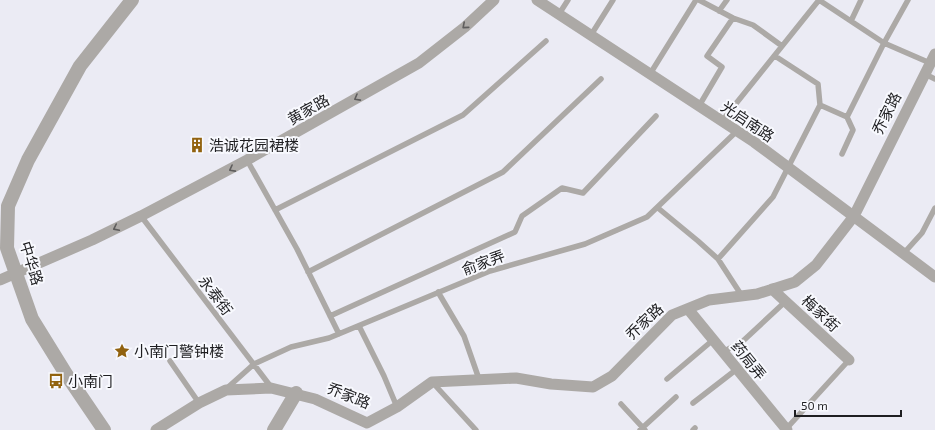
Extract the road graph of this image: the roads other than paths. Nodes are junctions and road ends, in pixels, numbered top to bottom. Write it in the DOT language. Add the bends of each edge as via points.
graph roads {
  1 [pos="132,0"];
  2 [pos="494,0"];
  3 [pos="537,0"];
  4 [pos="568,0"];
  5 [pos="613,0"];
  6 [pos="696,0"];
  7 [pos="699,0"];
  8 [pos="727,0"];
  9 [pos="819,0"];
  10 [pos="861,0"];
  11 [pos="908,0"];
  12 [pos="719,11"];
  13 [pos="559,14"];
  14 [pos="733,18"];
  15 [pos="851,21"];
  16 [pos="591,35"];
  17 [pos="546,41"];
  18 [pos="884,43"];
  19 [pos="782,46"];
  20 [pos="775,56"];
  21 [pos="933,58"];
  22 [pos="650,74"];
  23 [pos="925,74"];
  24 [pos="601,79"];
  25 [pos="935,79"];
  26 [pos="820,105"];
  27 [pos="699,106"];
  28 [pos="656,116"];
  29 [pos="847,117"];
  30 [pos="722,121"];
  31 [pos="737,131"];
  32 [pos="842,154"];
  33 [pos="247,160"];
  34 [pos="789,168"];
  35 [pos="658,208"];
  36 [pos="935,208"];
  37 [pos="275,210"];
  38 [pos="141,216"];
  39 [pos="854,216"];
  40 [pos="904,253"];
  41 [pos="718,259"];
  42 [pos="308,272"];
  43 [pos="16,275"];
  44 [pos="935,277"];
  45 [pos="0,280"];
  46 [pos="772,289"];
  47 [pos="438,292"];
  48 [pos="742,296"];
  49 [pos="786,301"];
  50 [pos="688,309"];
  51 [pos="330,316"];
  52 [pos="359,326"];
  53 [pos="339,334"];
  54 [pos="713,340"];
  55 [pos="723,352"];
  56 [pos="848,360"];
  57 [pos="170,361"];
  58 [pos="254,364"];
  59 [pos="737,369"];
  60 [pos="479,379"];
  61 [pos="667,379"];
  62 [pos="432,382"];
  63 [pos="271,388"];
  64 [pos="221,393"];
  65 [pos="296,393"];
  66 [pos="676,397"];
  67 [pos="199,403"];
  68 [pos="693,403"];
  69 [pos="621,404"];
  70 [pos="397,407"];
  71 [pos="370,427"];
  72 [pos="643,429"];
  73 [pos="104,430"];
  74 [pos="156,430"];
  75 [pos="274,430"];
  76 [pos="476,430"];
  77 [pos="786,430"];
  1 -- 43 [label="street, 中华路" via="80,66 28,160 8,206 7,248"];
  2 -- 33 [label="street, 黄家路, one-way" via="419,63"];
  3 -- 13 [label="street, 光启南路"];
  4 -- 13 [label="lane"];
  5 -- 16 [label="lane"];
  6 -- 22 [label="lane"];
  7 -- 12 [label="lane"];
  8 -- 12 [label="lane"];
  9 -- 15 [label="lane"];
  9 -- 19 [label="lane"];
  10 -- 15 [label="lane"];
  11 -- 18 [label="lane"];
  12 -- 14 [label="lane"];
  13 -- 16 [label="street, 光启南路"];
  14 -- 19 [label="lane" via="753,25"];
  14 -- 27 [label="lane" via="707,56 722,67"];
  15 -- 18 [label="lane"];
  16 -- 22 [label="street, 光启南路"];
  17 -- 37 [label="lane" via="463,115"];
  18 -- 21 [label="lane"];
  18 -- 29 [label="lane"];
  19 -- 20 [label="lane"];
  20 -- 26 [label="lane" via="818,84"];
  20 -- 30 [label="lane"];
  21 -- 23 [label="street, 乔家路"];
  22 -- 27 [label="street, 光启南路"];
  23 -- 25 [label="lane"];
  23 -- 39 [label="street, 乔家路"];
  24 -- 42 [label="lane" via="503,172"];
  26 -- 29 [label="lane"];
  26 -- 34 [label="lane"];
  27 -- 30 [label="street, 光启南路"];
  28 -- 51 [label="lane" via="583,193 562,188 522,216 515,232"];
  29 -- 32 [label="lane" via="853,130"];
  30 -- 31 [label="street, 光启南路"];
  31 -- 34 [label="street, 光启南路"];
  31 -- 35 [label="lane, 俞家弄"];
  33 -- 37 [label="lane"];
  33 -- 38 [label="street, 黄家路, one-way"];
  34 -- 39 [label="street, 光启南路"];
  34 -- 41 [label="lane" via="773,197"];
  35 -- 41 [label="lane"];
  35 -- 47 [label="lane, 俞家弄" via="647,218 585,244 490,271"];
  36 -- 40 [label="lane" via="922,233"];
  37 -- 42 [label="lane"];
  38 -- 43 [label="street, 黄家路, one-way"];
  38 -- 58 [label="lane, 永泰街"];
  39 -- 40 [label="street, 光启南路"];
  39 -- 46 [label="street, 乔家路" via="816,265 795,282"];
  40 -- 44 [label="street, 光启南路"];
  41 -- 48 [label="lane"];
  42 -- 51 [label="lane"];
  43 -- 45 [label="street, 黄家路"];
  43 -- 73 [label="street, 中华路" via="32,319"];
  46 -- 48 [label="street, 乔家路"];
  46 -- 49 [label="street, 梅家街"];
  47 -- 52 [label="lane, 俞家弄"];
  47 -- 60 [label="lane" via="464,336"];
  48 -- 50 [label="street, 乔家路" via="709,300"];
  49 -- 55 [label="lane" via="743,340"];
  49 -- 56 [label="street, 梅家街"];
  50 -- 54 [label="street, 药局弄"];
  50 -- 60 [label="street, 乔家路" via="672,315 612,376 593,387 516,378"];
  51 -- 53 [label="lane"];
  52 -- 53 [label="lane, 俞家弄"];
  52 -- 70 [label="lane"];
  53 -- 58 [label="lane, 俞家弄" via="291,347"];
  54 -- 55 [label="street, 药局弄"];
  54 -- 61 [label="lane"];
  55 -- 59 [label="street, 药局弄"];
  56 -- 77 [label="lane"];
  57 -- 67 [label="lane"];
  58 -- 63 [label="lane, 永泰街"];
  58 -- 64 [label="lane, 俞家弄"];
  59 -- 68 [label="lane"];
  59 -- 77 [label="street, 药局弄"];
  60 -- 62 [label="street, 乔家路"];
  62 -- 70 [label="street, 乔家路"];
  62 -- 76 [label="lane"];
  63 -- 64 [label="street, 乔家路" via="226,390"];
  63 -- 65 [label="street, 乔家路"];
  64 -- 67 [label="street, 乔家路"];
  65 -- 71 [label="street, 乔家路" via="315,399"];
  65 -- 75 [label="street"];
  66 -- 72 [label="lane"];
  67 -- 74 [label="street, 乔家路"];
  69 -- 72 [label="lane"];
  70 -- 71 [label="street, 乔家路"];
}
